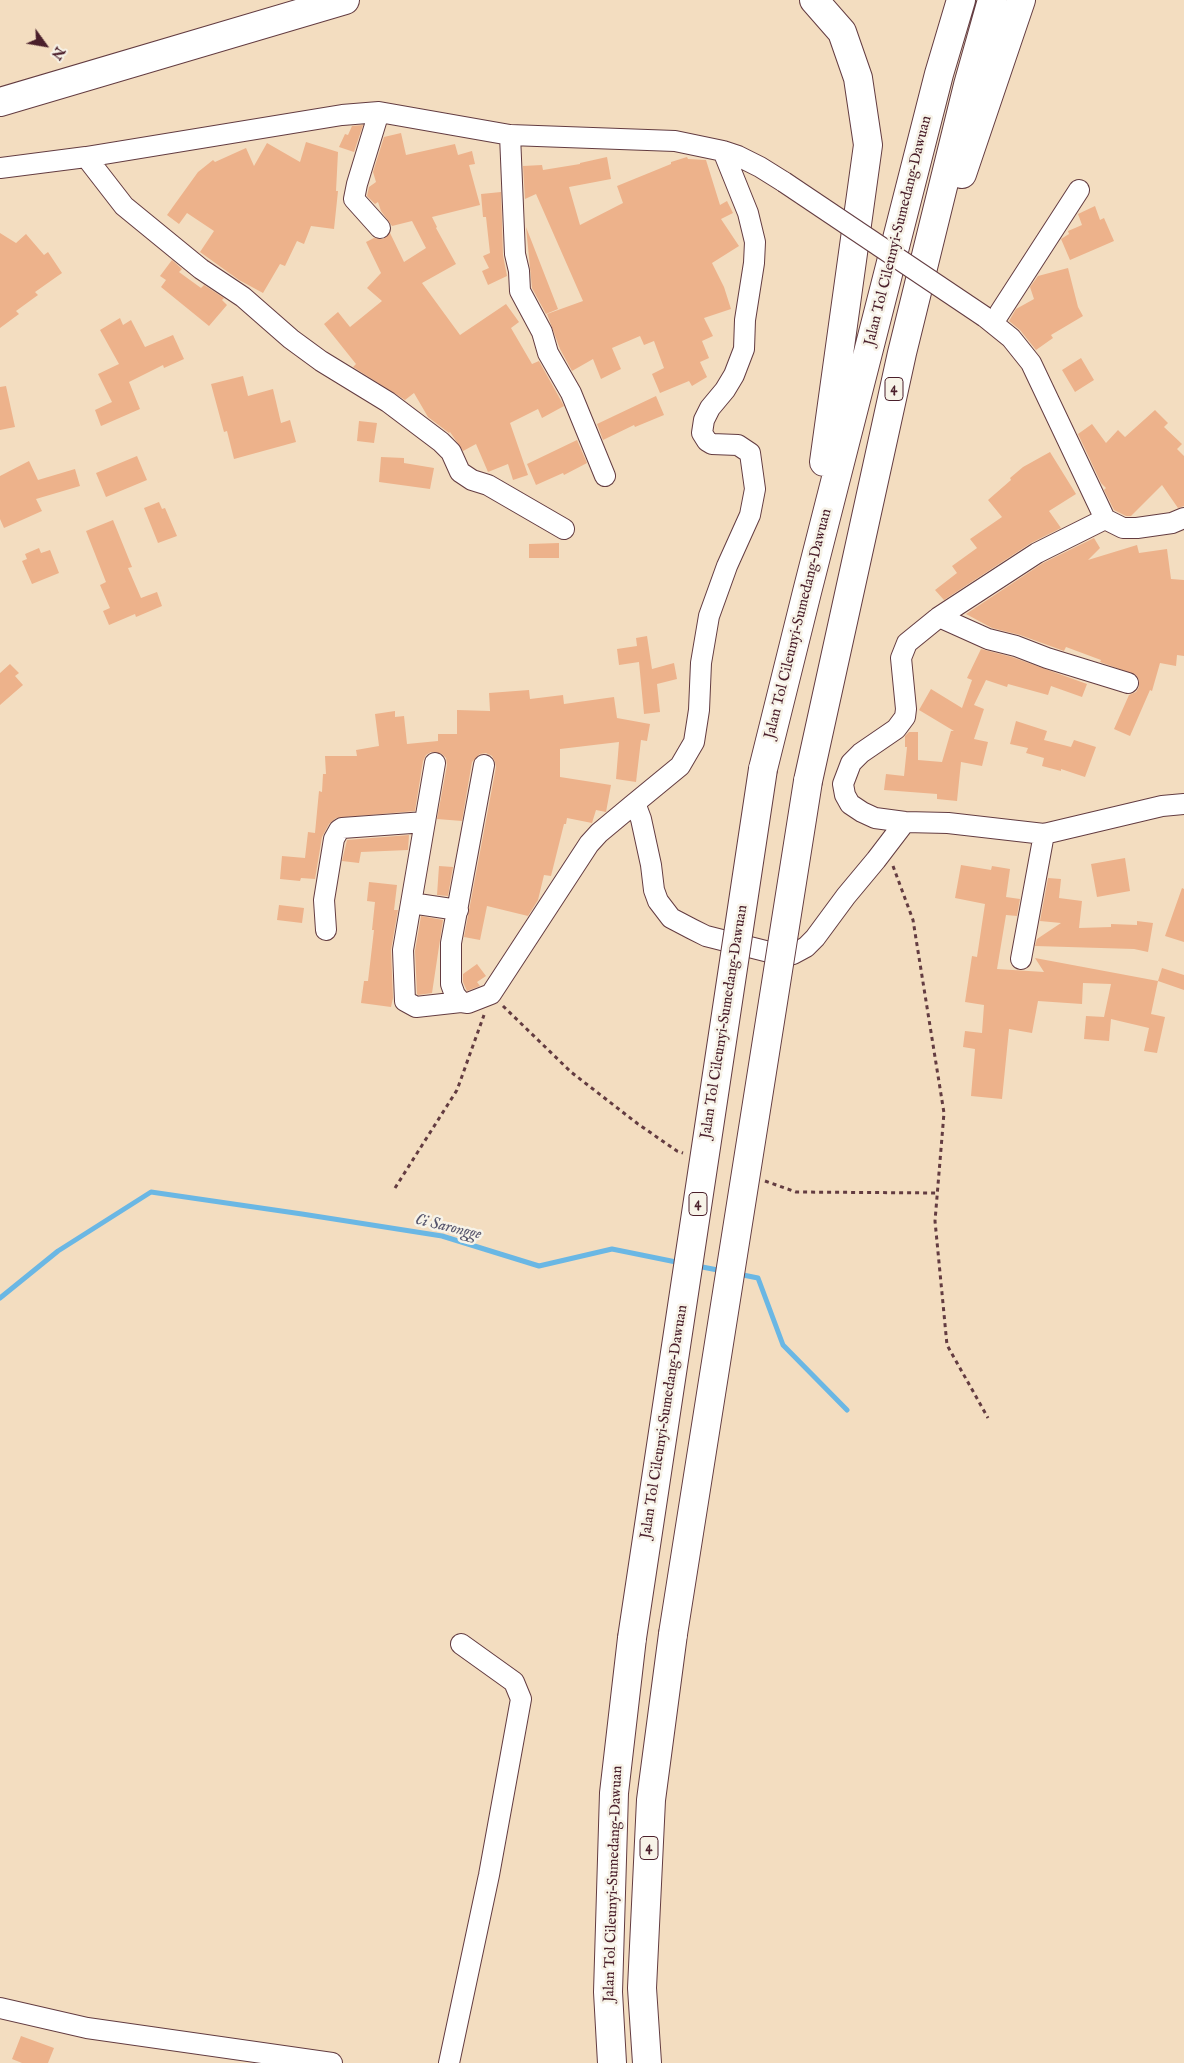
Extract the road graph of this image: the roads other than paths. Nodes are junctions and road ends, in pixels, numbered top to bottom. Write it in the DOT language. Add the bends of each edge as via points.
graph roads {
  1 [pos="290,0"];
  2 [pos="345,0"];
  3 [pos="814,0"];
  4 [pos="961,0"];
  5 [pos="992,0"];
  6 [pos="1021,0"];
  7 [pos="0,85"];
  8 [pos="0,102"];
  9 [pos="379,112"];
  10 [pos="510,135"];
  11 [pos="723,151"];
  12 [pos="86,157"];
  13 [pos="0,168"];
  14 [pos="1079,190"];
  15 [pos="380,228"];
  16 [pos="989,320"];
  17 [pos="902,353"];
  18 [pos="605,476"];
  19 [pos="1184,518"];
  20 [pos="1105,519"];
  21 [pos="564,529"];
  22 [pos="806,592"];
  23 [pos="940,617"];
  24 [pos="1128,683"];
  25 [pos="435,763"];
  26 [pos="484,765"];
  27 [pos="635,803"];
  28 [pos="1184,804"];
  29 [pos="425,822"];
  30 [pos="905,822"];
  31 [pos="1044,834"];
  32 [pos="410,903"];
  33 [pos="458,910"];
  34 [pos="326,930"];
  35 [pos="1021,959"];
  36 [pos="461,1002"];
  37 [pos="461,1644"];
  38 [pos="0,2008"];
  39 [pos="239,2056"];
  40 [pos="332,2063"];
  41 [pos="448,2063"];
  42 [pos="612,2063"];
  43 [pos="647,2063"];
  1 -- 7 [label="highway"];
  2 -- 8 [label="highway"];
  3 -- 22 [label="highway" via="842,32 858,78 868,145"];
  4 -- 22 [label="highway, Jalan Tol Cileunyi–Sumedang–Dawuan / 4" via="939,74"];
  5 -- 17 [label="highway, 4"];
  6 -- 17 [label="highway"];
  9 -- 10 [label="street"];
  9 -- 12 [label="street" via="295,122"];
  9 -- 15 [label="street" via="354,200"];
  10 -- 11 [label="street" via="675,141"];
  10 -- 18 [label="street" via="515,254 520,291 571,394"];
  11 -- 16 [label="street, bridge" via="760,166"];
  11 -- 27 [label="street" via="748,213 755,242 754,263 744,349 734,375 710,408 702,433 712,444 738,445 750,453 756,489 750,515 719,584 709,616 701,662 694,742 680,766"];
  12 -- 13 [label="street"];
  12 -- 21 [label="street" via="131,212 201,269 243,297 290,339 388,402 441,442 451,452 460,472"];
  14 -- 16 [label="street"];
  16 -- 20 [label="street" via="1011,338 1031,363"];
  17 -- 43 [label="highway, 4, bridge" via="808,782 673,1634 651,1800 642,1988"];
  19 -- 20 [label="street" via="1156,526 1124,528"];
  20 -- 23 [label="street" via="1036,553"];
  22 -- 42 [label="highway, Jalan Tol Cileunyi–Sumedang–Dawuan / 4, bridge" via="763,769 632,1638 614,1793 608,1992"];
  23 -- 24 [label="street" via="988,639"];
  23 -- 30 [label="street" via="907,643 901,658 906,709 901,724 851,763 843,784 844,795 850,804 862,812 875,818"];
  25 -- 29 [label="street"];
  26 -- 33 [label="street"];
  27 -- 30 [label="street" via="654,890 670,918 706,936 785,956 806,947 816,938"];
  27 -- 36 [label="street" via="589,844 491,994 468,1003"];
  28 -- 31 [label="street" via="1162,806"];
  29 -- 32 [label="street"];
  29 -- 34 [label="street" via="338,830 324,900"];
  30 -- 31 [label="street" via="948,823"];
  31 -- 35 [label="street"];
  32 -- 33 [label="street"];
  32 -- 36 [label="street" via="403,950 405,1001 416,1007"];
  33 -- 36 [label="street" via="452,943 451,984"];
  37 -- 41 [label="street" via="514,1682 521,1699 490,1875"];
  38 -- 39 [label="street"];
  39 -- 40 [label="street"];
}
